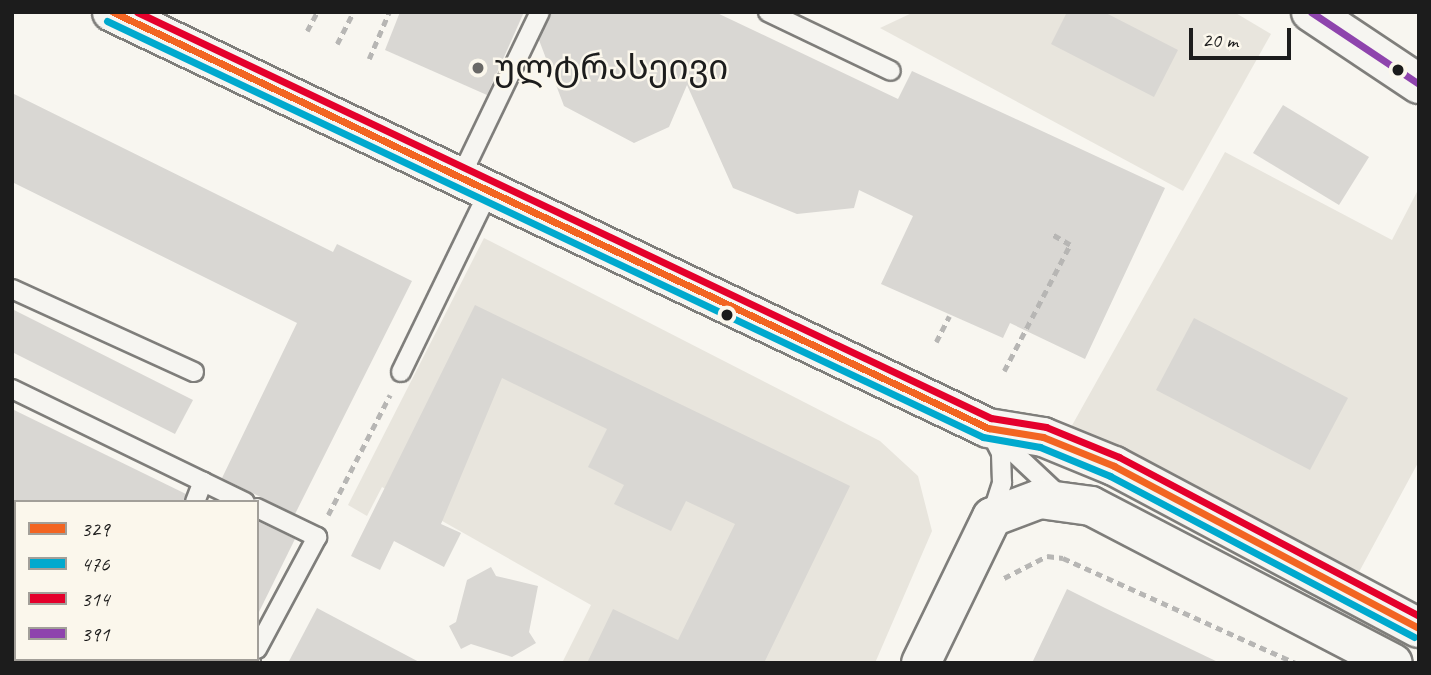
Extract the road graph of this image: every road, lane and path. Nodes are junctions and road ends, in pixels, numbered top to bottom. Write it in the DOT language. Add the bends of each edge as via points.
graph roads {
  1 [pos="112,12"];
  2 [pos="353,12"];
  3 [pos="389,12"];
  4 [pos="540,12"];
  5 [pos="768,12"];
  6 [pos="1311,12"];
  7 [pos="316,14"];
  8 [pos="307,31"];
  9 [pos="337,44"];
  10 [pos="369,59"];
  11 [pos="891,71"];
  12 [pos="1419,84"];
  13 [pos="475,185"];
  14 [pos="1053,235"];
  15 [pos="12,289"];
  16 [pos="949,316"];
  17 [pos="936,342"];
  18 [pos="1003,371"];
  19 [pos="194,372"];
  20 [pos="401,372"];
  21 [pos="12,390"];
  22 [pos="988,428"];
  23 [pos="203,481"];
  24 [pos="196,500"];
  25 [pos="241,500"];
  26 [pos="1064,500"];
  27 [pos="259,509"];
  28 [pos="992,517"];
  29 [pos="317,537"];
  30 [pos="1000,583"];
  31 [pos="1419,628"];
  32 [pos="259,643"];
  33 [pos="921,663"];
  34 [pos="1296,663"];
  35 [pos="1393,663"];
  1 -- 13 [label="main road"];
  2 -- 9 [label="path"];
  3 -- 10 [label="path"];
  4 -- 13 [label="lane"];
  5 -- 11 [label="lane"];
  6 -- 12 [label="main road"];
  7 -- 8 [label="path"];
  13 -- 20 [label="lane"];
  13 -- 22 [label="main road"];
  14 -- 18 [label="path" via="1070,245"];
  15 -- 19 [label="lane"];
  16 -- 17 [label="path"];
  20 -- 29 [label="path"];
  21 -- 23 [label="lane"];
  22 -- 26 [label="lane"];
  22 -- 28 [label="lane" via="1001,453 1002,483"];
  22 -- 31 [label="main road" via="1043,437 1114,466"];
  23 -- 24 [label="lane"];
  23 -- 25 [label="lane"];
  26 -- 28 [label="main road" via="1040,499"];
  26 -- 35 [label="main road" via="1091,506"];
  27 -- 29 [label="lane"];
  28 -- 33 [label="main road"];
  29 -- 32 [label="lane"];
  30 -- 34 [label="path" via="1047,556 1063,558"];
}
